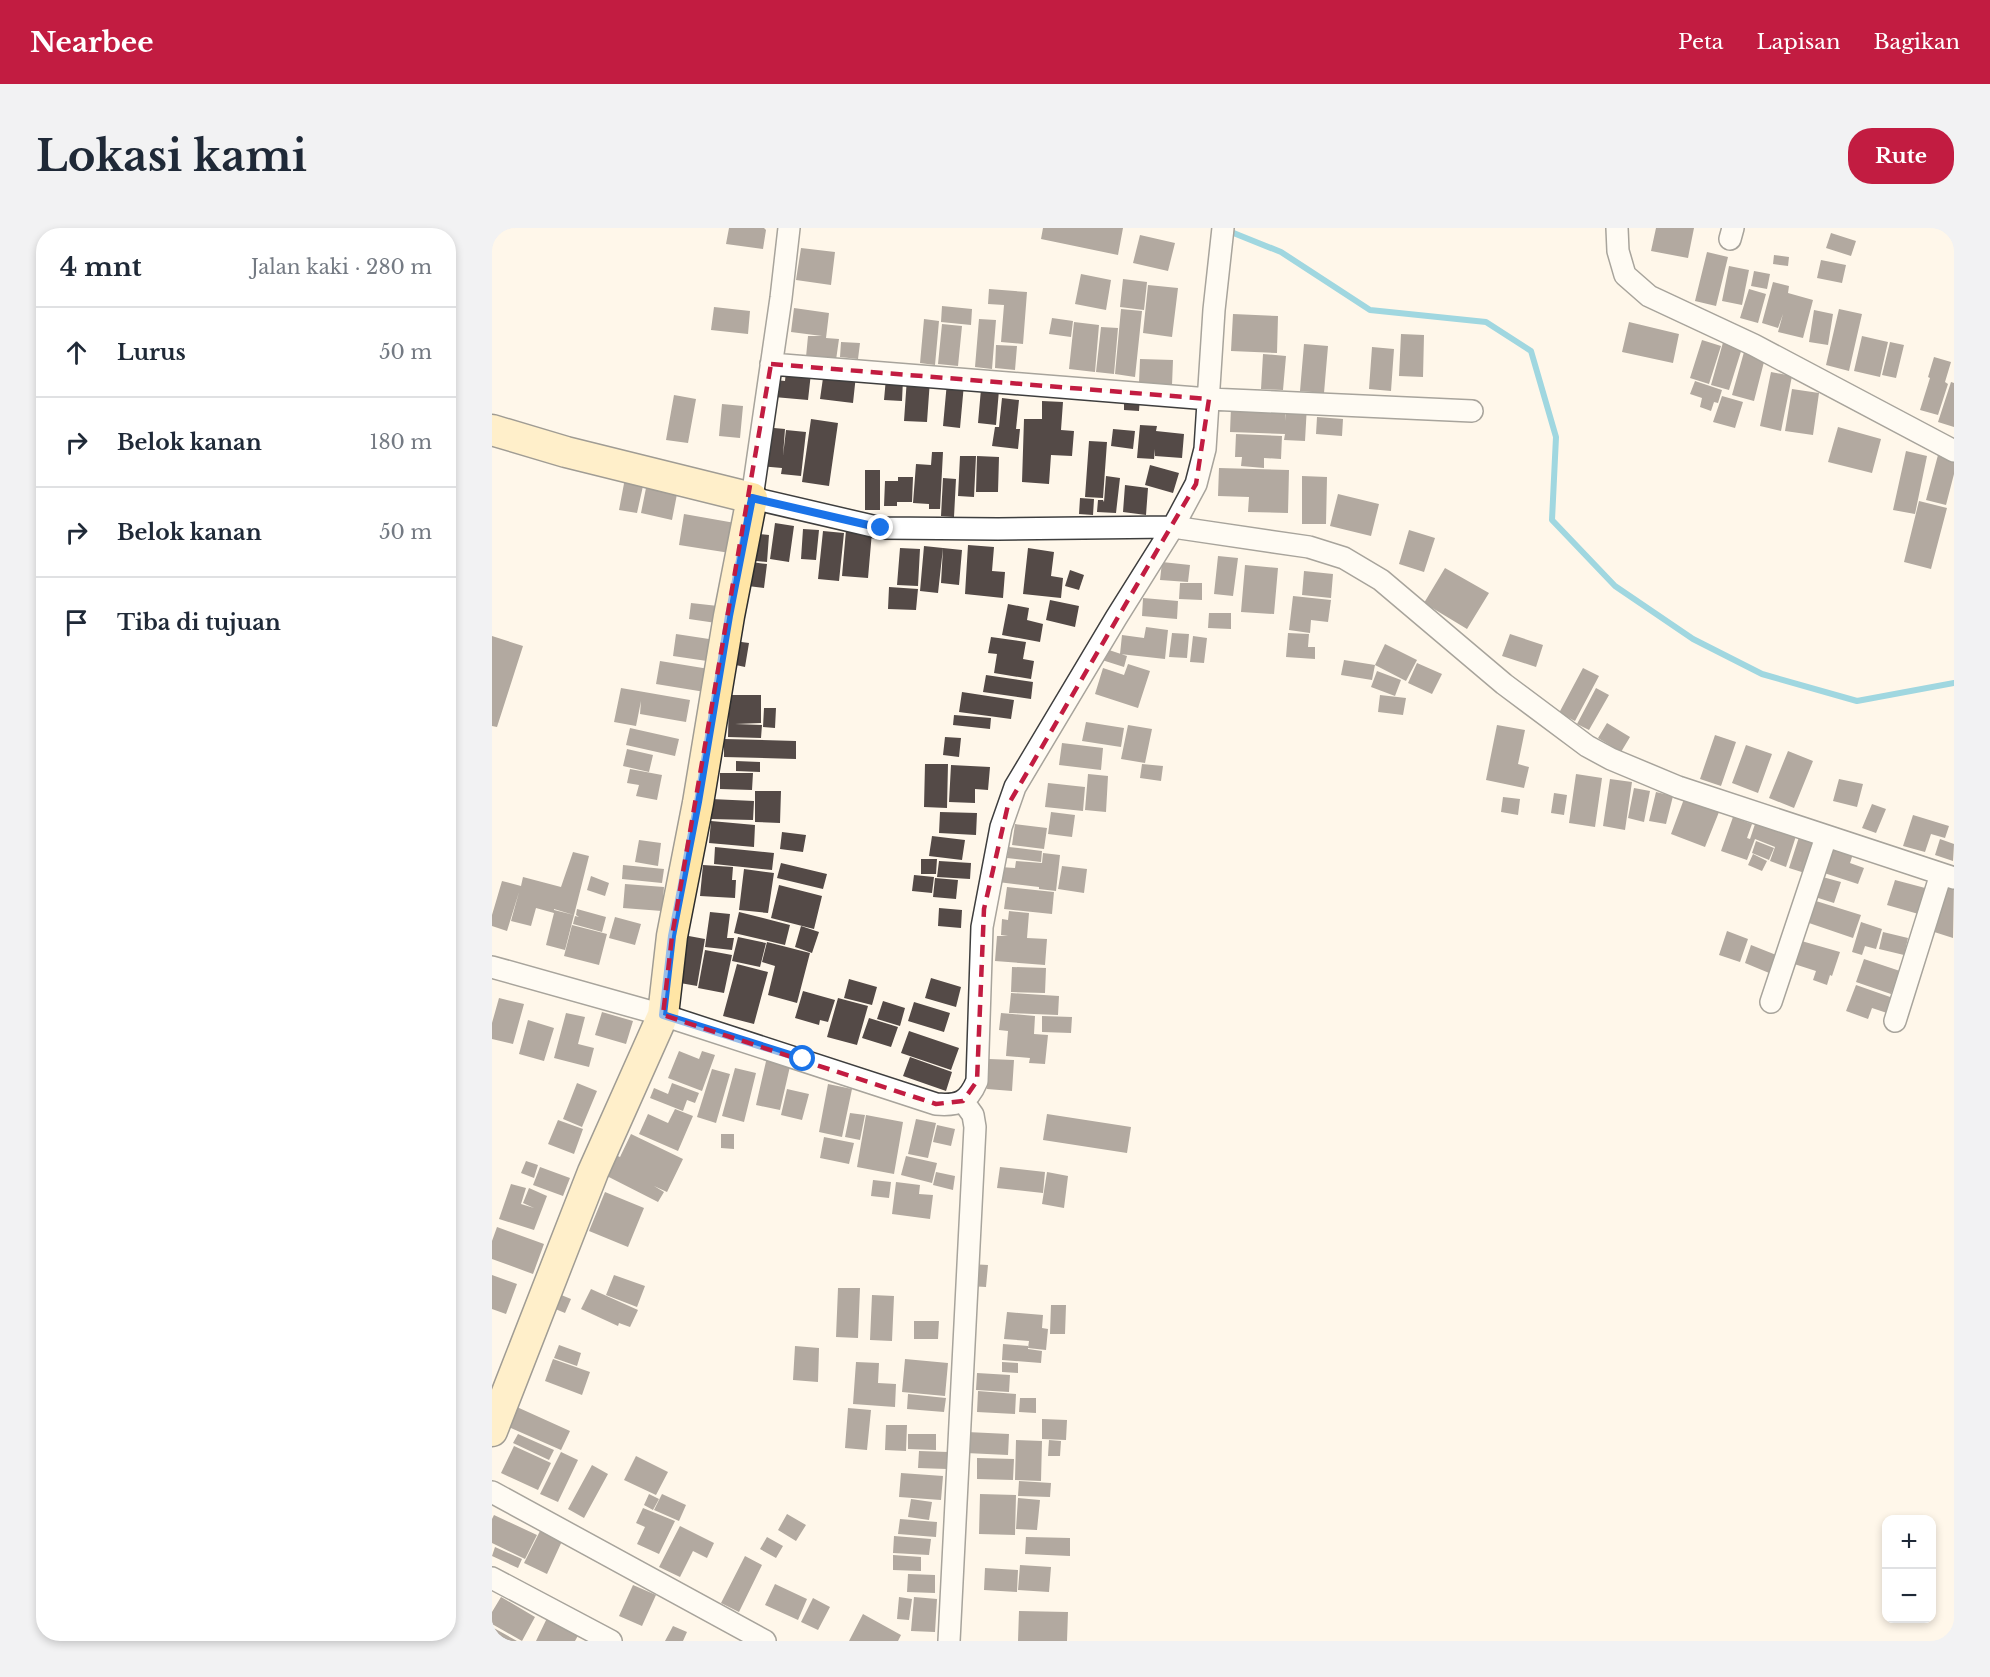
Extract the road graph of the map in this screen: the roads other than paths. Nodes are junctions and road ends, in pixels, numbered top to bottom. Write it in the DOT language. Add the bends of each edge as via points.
graph roads {
  1 [pos="789,228"];
  2 [pos="1617,228"];
  3 [pos="1222,238"];
  4 [pos="771,364"];
  5 [pos="1209,399"];
  6 [pos="1472,411"];
  7 [pos="492,430"];
  8 [pos="1954,451"];
  9 [pos="752,498"];
  10 [pos="1173,527"];
  11 [pos="1826,837"];
  12 [pos="1948,876"];
  13 [pos="492,967"];
  14 [pos="1771,1002"];
  15 [pos="663,1015"];
  16 [pos="1895,1021"];
  17 [pos="963,1101"];
  18 [pos="492,1431"];
  19 [pos="492,1492"];
  20 [pos="492,1578"];
  21 [pos="740,1635"];
  22 [pos="611,1641"];
  23 [pos="765,1641"];
  24 [pos="949,1641"];
  1 -- 4 [label="street"];
  2 -- 8 [label="street" via="1625,275 1649,296 1754,345"];
  3 -- 5 [label="street"];
  4 -- 5 [label="street"];
  4 -- 9 [label="street"];
  5 -- 6 [label="street"];
  5 -- 10 [label="street" via="1205,448 1196,484"];
  7 -- 9 [label="street"];
  9 -- 10 [label="street" via="881,528"];
  9 -- 15 [label="street" via="672,936"];
  10 -- 11 [label="street" via="1310,547 1344,558 1381,580 1470,657 1587,746 1678,787"];
  10 -- 17 [label="street" via="1021,777 1008,805 984,909 977,1081"];
  11 -- 12 [label="street"];
  11 -- 14 [label="street"];
  12 -- 16 [label="street"];
  13 -- 15 [label="street"];
  15 -- 17 [label="street" via="936,1104"];
  15 -- 18 [label="street" via="597,1165"];
  17 -- 24 [label="street" via="973,1115 975,1127"];
  19 -- 21 [label="street"];
  20 -- 22 [label="street"];
  21 -- 23 [label="street"];
}
